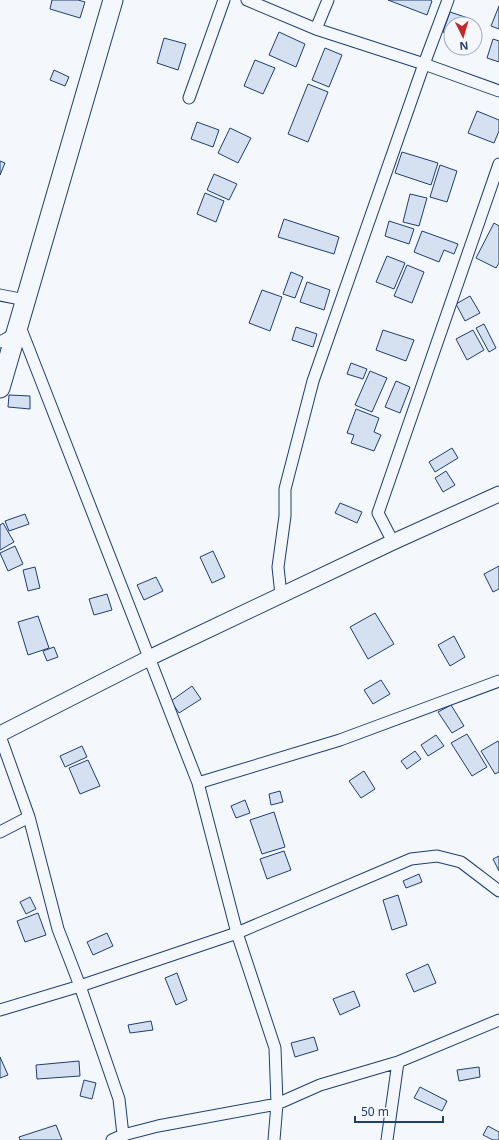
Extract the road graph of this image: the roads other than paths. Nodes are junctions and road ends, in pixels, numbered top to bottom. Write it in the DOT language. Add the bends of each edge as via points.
graph roads {
  1 [pos="113,0"];
  2 [pos="224,0"];
  3 [pos="247,0"];
  4 [pos="328,0"];
  5 [pos="448,0"];
  6 [pos="316,29"];
  7 [pos="424,64"];
  8 [pos="499,90"];
  9 [pos="189,98"];
  10 [pos="498,172"];
  11 [pos="0,295"];
  12 [pos="25,300"];
  13 [pos="11,333"];
  14 [pos="0,388"];
  15 [pos="499,494"];
  16 [pos="393,542"];
  17 [pos="282,595"];
  18 [pos="149,658"];
  19 [pos="499,681"];
  20 [pos="0,735"];
  21 [pos="198,783"];
  22 [pos="29,817"];
  23 [pos="0,832"];
  24 [pos="499,891"];
  25 [pos="237,933"];
  26 [pos="80,986"];
  27 [pos="0,1010"];
  28 [pos="499,1020"];
  29 [pos="398,1062"];
  30 [pos="277,1104"];
  31 [pos="123,1138"];
  32 [pos="112,1140"];
  33 [pos="274,1140"];
  34 [pos="387,1140"];
  1 -- 12 [label="highway"];
  2 -- 9 [label="street"];
  3 -- 6 [label="street"];
  4 -- 6 [label="street"];
  5 -- 7 [label="street"];
  6 -- 7 [label="street"];
  7 -- 8 [label="street"];
  7 -- 17 [label="street" via="320,360 303,419 285,489 285,516 278,567"];
  10 -- 16 [label="street" via="378,513"];
  11 -- 12 [label="street"];
  12 -- 13 [label="highway"];
  13 -- 14 [label="highway"];
  13 -- 18 [label="street"];
  15 -- 16 [label="main road"];
  16 -- 17 [label="main road"];
  17 -- 18 [label="main road"];
  18 -- 20 [label="main road"];
  18 -- 21 [label="street"];
  19 -- 21 [label="street" via="340,740"];
  20 -- 22 [label="street"];
  21 -- 25 [label="street"];
  22 -- 23 [label="street"];
  22 -- 26 [label="street" via="58,929"];
  24 -- 25 [label="street" via="461,862 437,856 411,859"];
  25 -- 26 [label="street"];
  25 -- 30 [label="street" via="275,1048"];
  26 -- 27 [label="street"];
  26 -- 31 [label="street" via="120,1099"];
  28 -- 29 [label="street"];
  29 -- 30 [label="street" via="320,1085"];
  29 -- 34 [label="street"];
  30 -- 31 [label="street" via="158,1126"];
  30 -- 33 [label="street"];
  31 -- 32 [label="street"];
}
